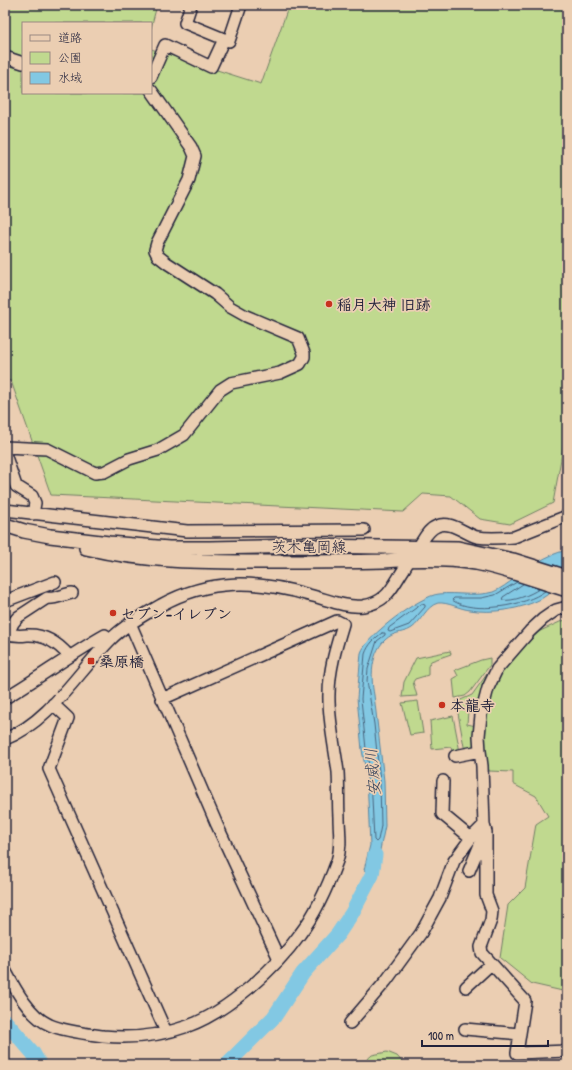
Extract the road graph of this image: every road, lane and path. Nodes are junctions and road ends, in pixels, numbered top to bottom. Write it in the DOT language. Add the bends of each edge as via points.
graph roads {
  1 [pos="191,5"];
  2 [pos="241,5"];
  3 [pos="224,39"];
  4 [pos="5,57"];
  5 [pos="22,63"];
  6 [pos="152,74"];
  7 [pos="152,91"];
  8 [pos="5,447"];
  9 [pos="5,454"];
  10 [pos="5,510"];
  11 [pos="33,514"];
  12 [pos="567,516"];
  13 [pos="5,525"];
  14 [pos="364,530"];
  15 [pos="50,536"];
  16 [pos="418,547"];
  17 [pos="410,559"];
  18 [pos="510,565"];
  19 [pos="55,582"];
  20 [pos="565,585"];
  21 [pos="72,593"];
  22 [pos="5,601"];
  23 [pos="567,607"];
  24 [pos="130,624"];
  25 [pos="7,634"];
  26 [pos="111,640"];
  27 [pos="69,656"];
  28 [pos="5,698"];
  29 [pos="162,699"];
  30 [pos="53,704"];
  31 [pos="5,739"];
  32 [pos="480,751"];
  33 [pos="455,756"];
  34 [pos="443,781"];
  35 [pos="485,828"];
  36 [pos="472,838"];
  37 [pos="469,871"];
  38 [pos="279,959"];
  39 [pos="491,964"];
  40 [pos="5,970"];
  41 [pos="466,987"];
  42 [pos="350,1023"];
  43 [pos="465,1029"];
  44 [pos="166,1032"];
  45 [pos="520,1034"];
  46 [pos="567,1051"];
  1 -- 3 [label="street" via="186,23"];
  2 -- 3 [label="street" via="229,41"];
  3 -- 6 [label="street" via="211,67 165,45"];
  4 -- 5 [label="street"];
  7 -- 8 [label="street" via="195,156 189,180 157,243 158,256 230,307 298,338 304,357 300,364 293,368 231,383 220,390 184,435 158,450 129,459 104,472 95,473 47,449"];
  9 -- 11 [label="street" via="16,486 32,496 35,502"];
  10 -- 11 [label="street"];
  11 -- 14 [label="street" via="187,531"];
  12 -- 16 [label="street" via="514,537 478,537 454,526 442,524 430,530"];
  13 -- 15 [label="main road, 茨木亀岡線"];
  15 -- 16 [label="main road, 茨木亀岡線" via="169,548"];
  15 -- 17 [label="main road, 茨木亀岡線" via="106,552 167,561 353,562"];
  16 -- 17 [label="street"];
  16 -- 18 [label="main road, 茨木亀岡線" via="458,548"];
  17 -- 18 [label="main road, 茨木亀岡線"];
  17 -- 24 [label="street" via="392,590 382,598 365,605 348,606 278,587 231,584 192,592 162,605"];
  18 -- 20 [label="main road, 茨木亀岡線"];
  19 -- 22 [label="street"];
  21 -- 25 [label="street" via="47,598 18,617"];
  23 -- 32 [label="street" via="556,610 536,625 497,669 482,708"];
  24 -- 26 [label="street"];
  24 -- 29 [label="street"];
  25 -- 27 [label="street" via="37,636 51,640"];
  26 -- 27 [label="street" via="105,635"];
  26 -- 30 [label="street"];
  27 -- 28 [label="street"];
  29 -- 38 [label="street"];
  29 -- 38 [label="street" via="337,621 343,624 332,661 329,694 338,774 340,853 326,888 308,922"];
  30 -- 31 [label="street" via="29,726"];
  30 -- 44 [label="street" via="68,718 49,769"];
  32 -- 33 [label="street"];
  32 -- 35 [label="street"];
  34 -- 36 [label="street" via="442,814"];
  35 -- 36 [label="street"];
  35 -- 37 [label="street"];
  35 -- 39 [label="street" via="486,896 492,911 481,947 482,953"];
  36 -- 42 [label="street" via="454,861 440,898 421,933 386,981"];
  38 -- 44 [label="street" via="215,1013 189,1026"];
  39 -- 41 [label="street"];
  39 -- 45 [label="street" via="526,1001"];
  40 -- 44 [label="street" via="27,1006 49,1025 121,1038 152,1036"];
  43 -- 45 [label="street"];
  45 -- 46 [label="street" via="516,1053"];
}
